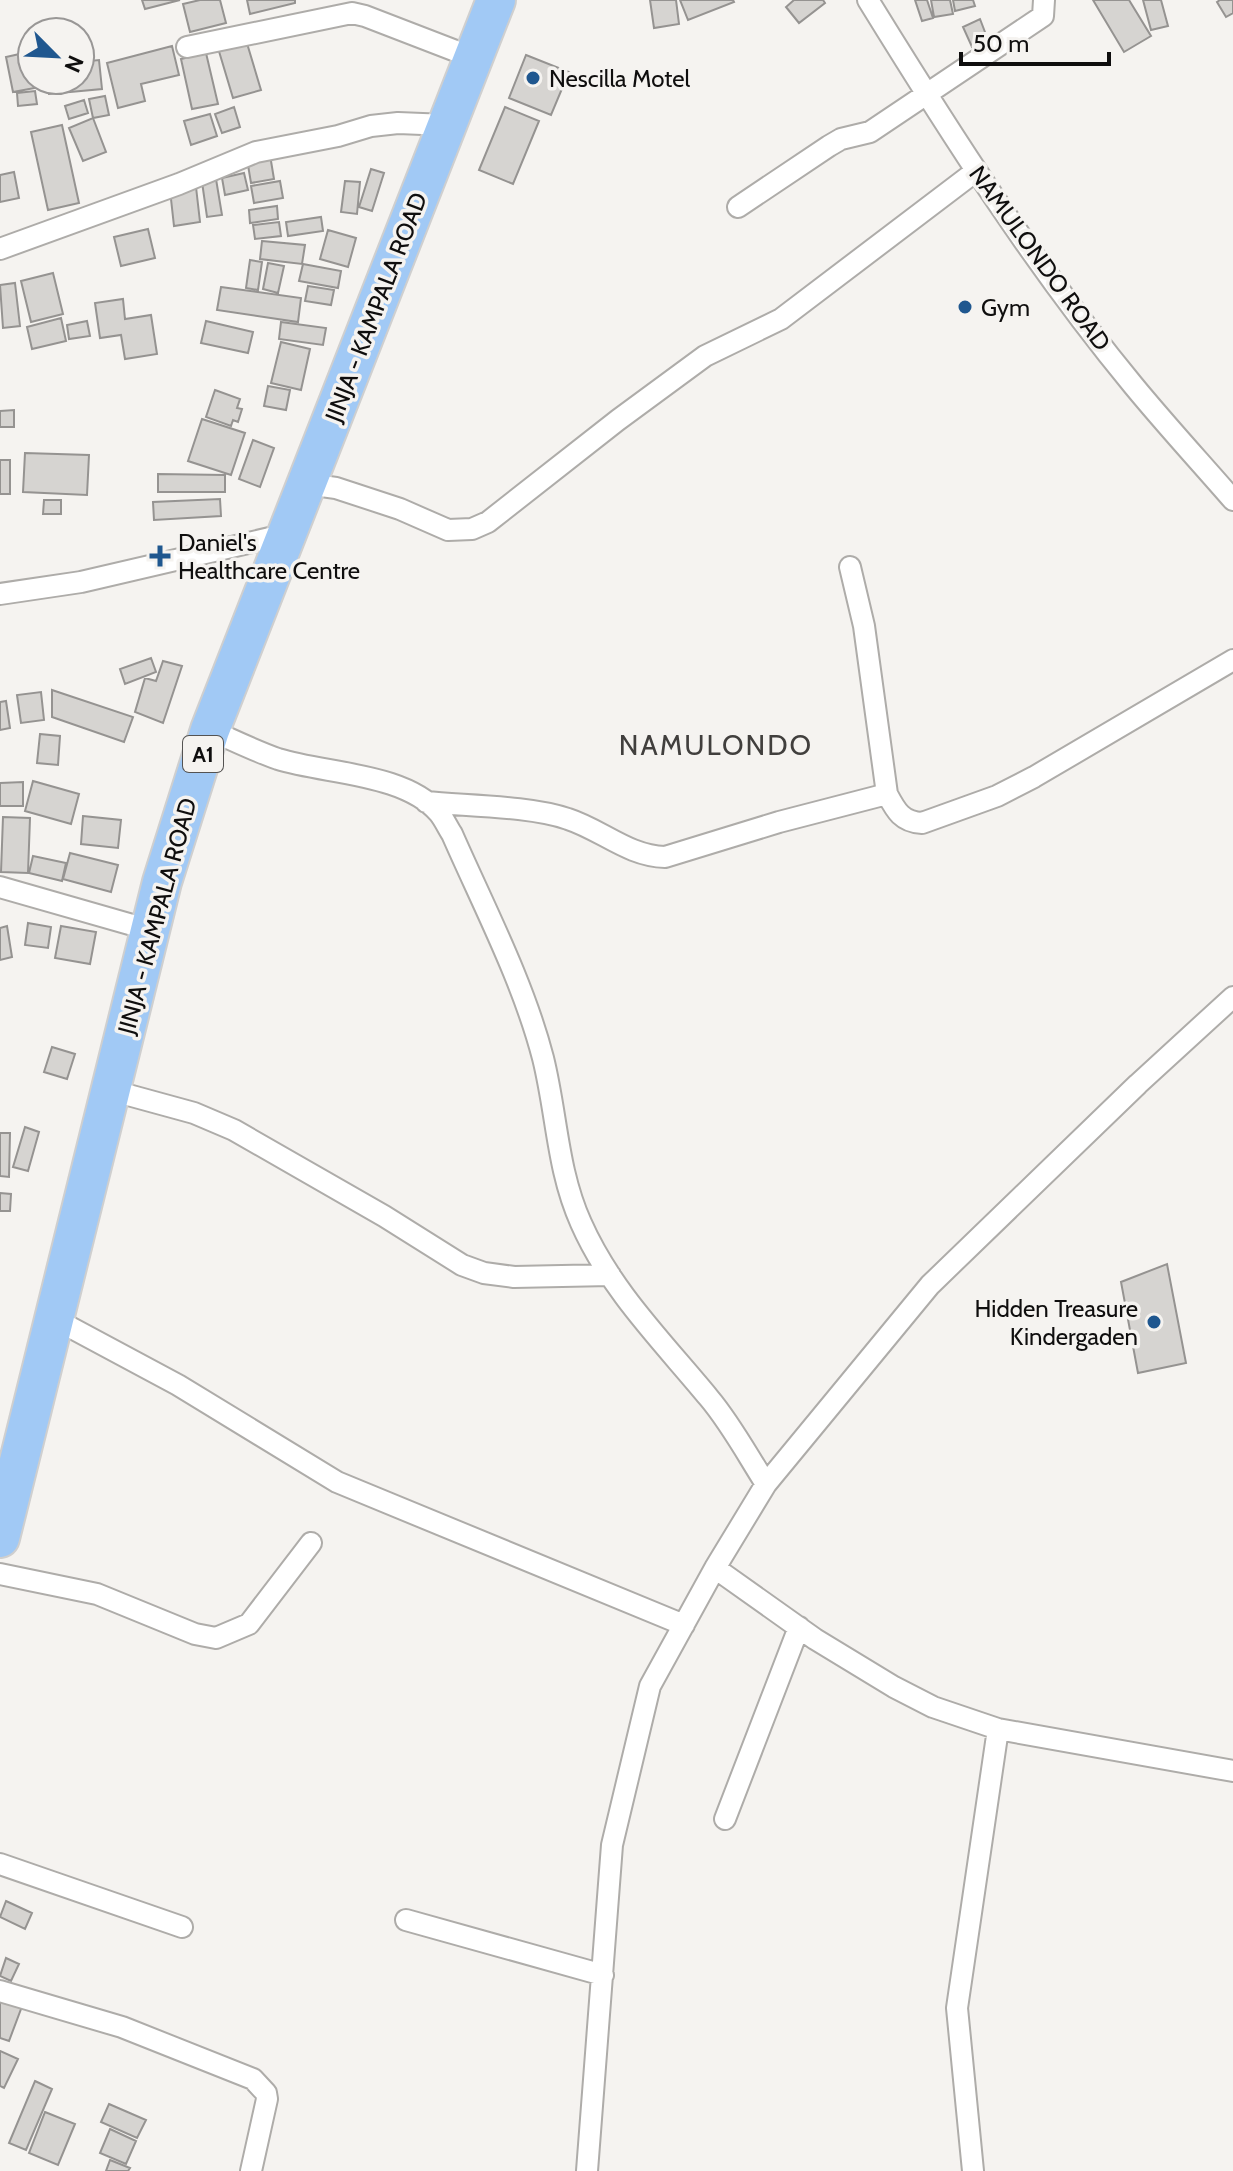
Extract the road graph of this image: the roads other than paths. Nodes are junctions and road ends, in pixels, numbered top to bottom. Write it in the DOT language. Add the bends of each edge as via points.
graph roads {
  1 [pos="496,0"];
  2 [pos="868,0"];
  3 [pos="1044,0"];
  4 [pos="187,47"];
  5 [pos="474,58"];
  6 [pos="928,96"];
  7 [pos="447,125"];
  8 [pos="976,171"];
  9 [pos="738,207"];
  10 [pos="0,249"];
  11 [pos="307,484"];
  12 [pos="1233,500"];
  13 [pos="287,534"];
  14 [pos="850,567"];
  15 [pos="0,594"];
  16 [pos="1233,660"];
  17 [pos="210,730"];
  18 [pos="887,794"];
  19 [pos="426,802"];
  20 [pos="0,887"];
  21 [pos="150,930"];
  22 [pos="1233,997"];
  23 [pos="110,1090"];
  24 [pos="610,1275"];
  25 [pos="53,1318"];
  26 [pos="766,1484"];
  27 [pos="0,1538"];
  28 [pos="311,1543"];
  29 [pos="715,1568"];
  30 [pos="0,1574"];
  31 [pos="684,1625"];
  32 [pos="799,1627"];
  33 [pos="998,1729"];
  34 [pos="1233,1771"];
  35 [pos="725,1819"];
  36 [pos="0,1864"];
  37 [pos="406,1920"];
  38 [pos="182,1927"];
  39 [pos="603,1975"];
  40 [pos="0,1991"];
  41 [pos="251,2171"];
  42 [pos="587,2171"];
  43 [pos="973,2171"];
  1 -- 5 [label="highway, JINJA - KAMPALA ROAD / A1"];
  2 -- 6 [label="street, NAMULONDO ROAD"];
  3 -- 6 [label="street" via="1043,16"];
  4 -- 5 [label="street" via="352,13"];
  5 -- 7 [label="highway, JINJA - KAMPALA ROAD / A1"];
  6 -- 8 [label="street, NAMULONDO ROAD"];
  6 -- 9 [label="street" via="870,132 829,146"];
  7 -- 10 [label="street" via="371,126 256,152"];
  7 -- 11 [label="highway, JINJA - KAMPALA ROAD / A1"];
  8 -- 11 [label="street" via="790,313 705,356 488,522 448,530 336,488"];
  8 -- 12 [label="street, NAMULONDO ROAD" via="1132,384"];
  11 -- 13 [label="highway, JINJA - KAMPALA ROAD / A1"];
  13 -- 15 [label="street" via="81,582"];
  13 -- 17 [label="highway, JINJA - KAMPALA ROAD / A1"];
  14 -- 18 [label="street" via="864,626"];
  16 -- 18 [label="street" via="997,796 922,823 904,819"];
  17 -- 19 [label="street" via="277,758 374,780"];
  17 -- 21 [label="highway, JINJA - KAMPALA ROAD / A1"];
  18 -- 19 [label="street" via="665,857 632,851 590,827 548,814"];
  19 -- 24 [label="street" via="452,834 532,1023 567,1189"];
  20 -- 21 [label="street"];
  21 -- 23 [label="highway, JINJA - KAMPALA ROAD / A1"];
  22 -- 26 [label="street" via="930,1285"];
  23 -- 24 [label="street" via="234,1130 462,1265 514,1277"];
  23 -- 25 [label="highway, JINJA - KAMPALA ROAD / A1"];
  24 -- 26 [label="street" via="649,1330 712,1401"];
  25 -- 27 [label="highway, JINJA - KAMPALA ROAD / A1"];
  25 -- 31 [label="street" via="178,1385 337,1482"];
  26 -- 29 [label="street"];
  28 -- 30 [label="street" via="249,1624 216,1638 97,1594"];
  29 -- 31 [label="street"];
  29 -- 32 [label="street"];
  31 -- 39 [label="street" via="650,1686 612,1845"];
  32 -- 33 [label="street" via="920,1701"];
  32 -- 35 [label="street"];
  33 -- 34 [label="street"];
  33 -- 43 [label="street" via="957,2008"];
  36 -- 38 [label="street"];
  37 -- 39 [label="street"];
  39 -- 42 [label="street"];
  40 -- 41 [label="street" via="122,2027 253,2079 267,2099"];
}
